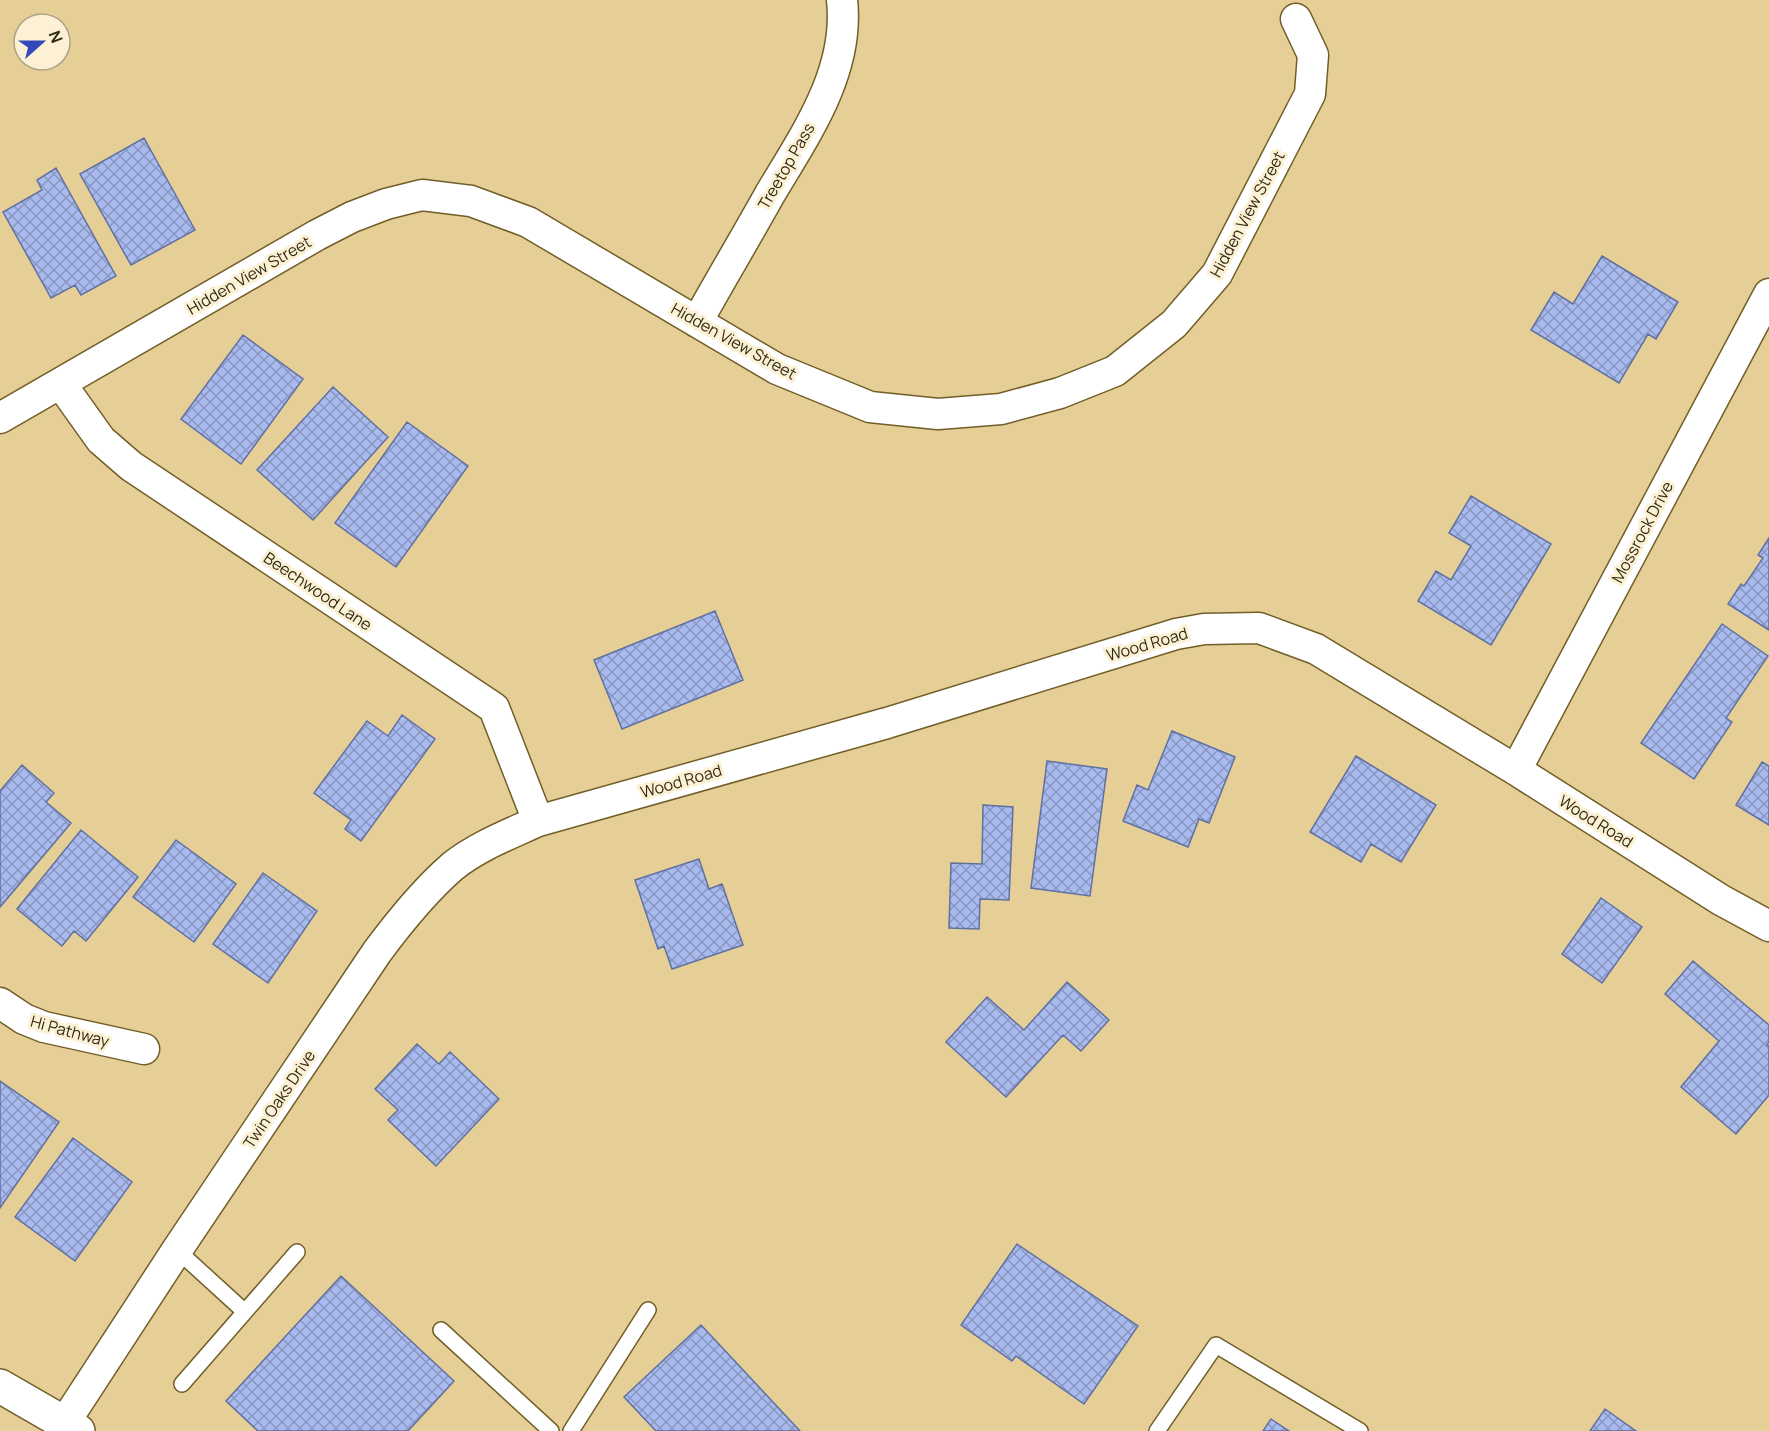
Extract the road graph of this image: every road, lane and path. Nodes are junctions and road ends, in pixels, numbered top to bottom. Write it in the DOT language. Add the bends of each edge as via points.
graph roads {
  1 [pos="842,0"];
  2 [pos="1296,19"];
  3 [pos="1769,294"];
  4 [pos="697,321"];
  5 [pos="61,384"];
  6 [pos="0,418"];
  7 [pos="1516,770"];
  8 [pos="538,821"];
  9 [pos="1769,926"];
  10 [pos="0,1003"];
  11 [pos="144,1050"];
  12 [pos="177,1250"];
  13 [pos="297,1252"];
  14 [pos="648,1310"];
  15 [pos="245,1312"];
  16 [pos="441,1329"];
  17 [pos="182,1384"];
  18 [pos="0,1386"];
  19 [pos="72,1427"];
  20 [pos="551,1431"];
  21 [pos="571,1431"];
  22 [pos="1157,1431"];
  23 [pos="1360,1431"];
  1 -- 4 [label="street, Treetop Pass" via="844,21 837,62 822,105"];
  2 -- 4 [label="street, Hidden View Street" via="1313,55 1310,94 1253,207 1216,274 1174,324 1115,371 1060,393 1001,409 938,414 870,407 777,369"];
  3 -- 7 [label="street, Mossrock Drive"];
  4 -- 5 [label="street, Hidden View Street" via="528,222 471,201 422,195 386,204 325,231"];
  5 -- 6 [label="street, Hidden View Street"];
  5 -- 8 [label="street, Beechwood Lane" via="101,440 131,466 494,708"];
  7 -- 8 [label="street, Wood Road" via="1316,649 1259,628 1203,628 887,723"];
  7 -- 9 [label="street, Wood Road"];
  8 -- 12 [label="street, Twin Oaks Drive" via="454,865 399,922"];
  10 -- 11 [label="street, Hi Pathway" via="44,1027"];
  12 -- 15 [label="lane"];
  12 -- 19 [label="street, Twin Oaks Drive"];
  13 -- 15 [label="lane"];
  14 -- 21 [label="lane"];
  15 -- 17 [label="lane"];
  16 -- 20 [label="lane"];
  18 -- 19 [label="street"];
  22 -- 23 [label="lane" via="1216,1345"];
}
